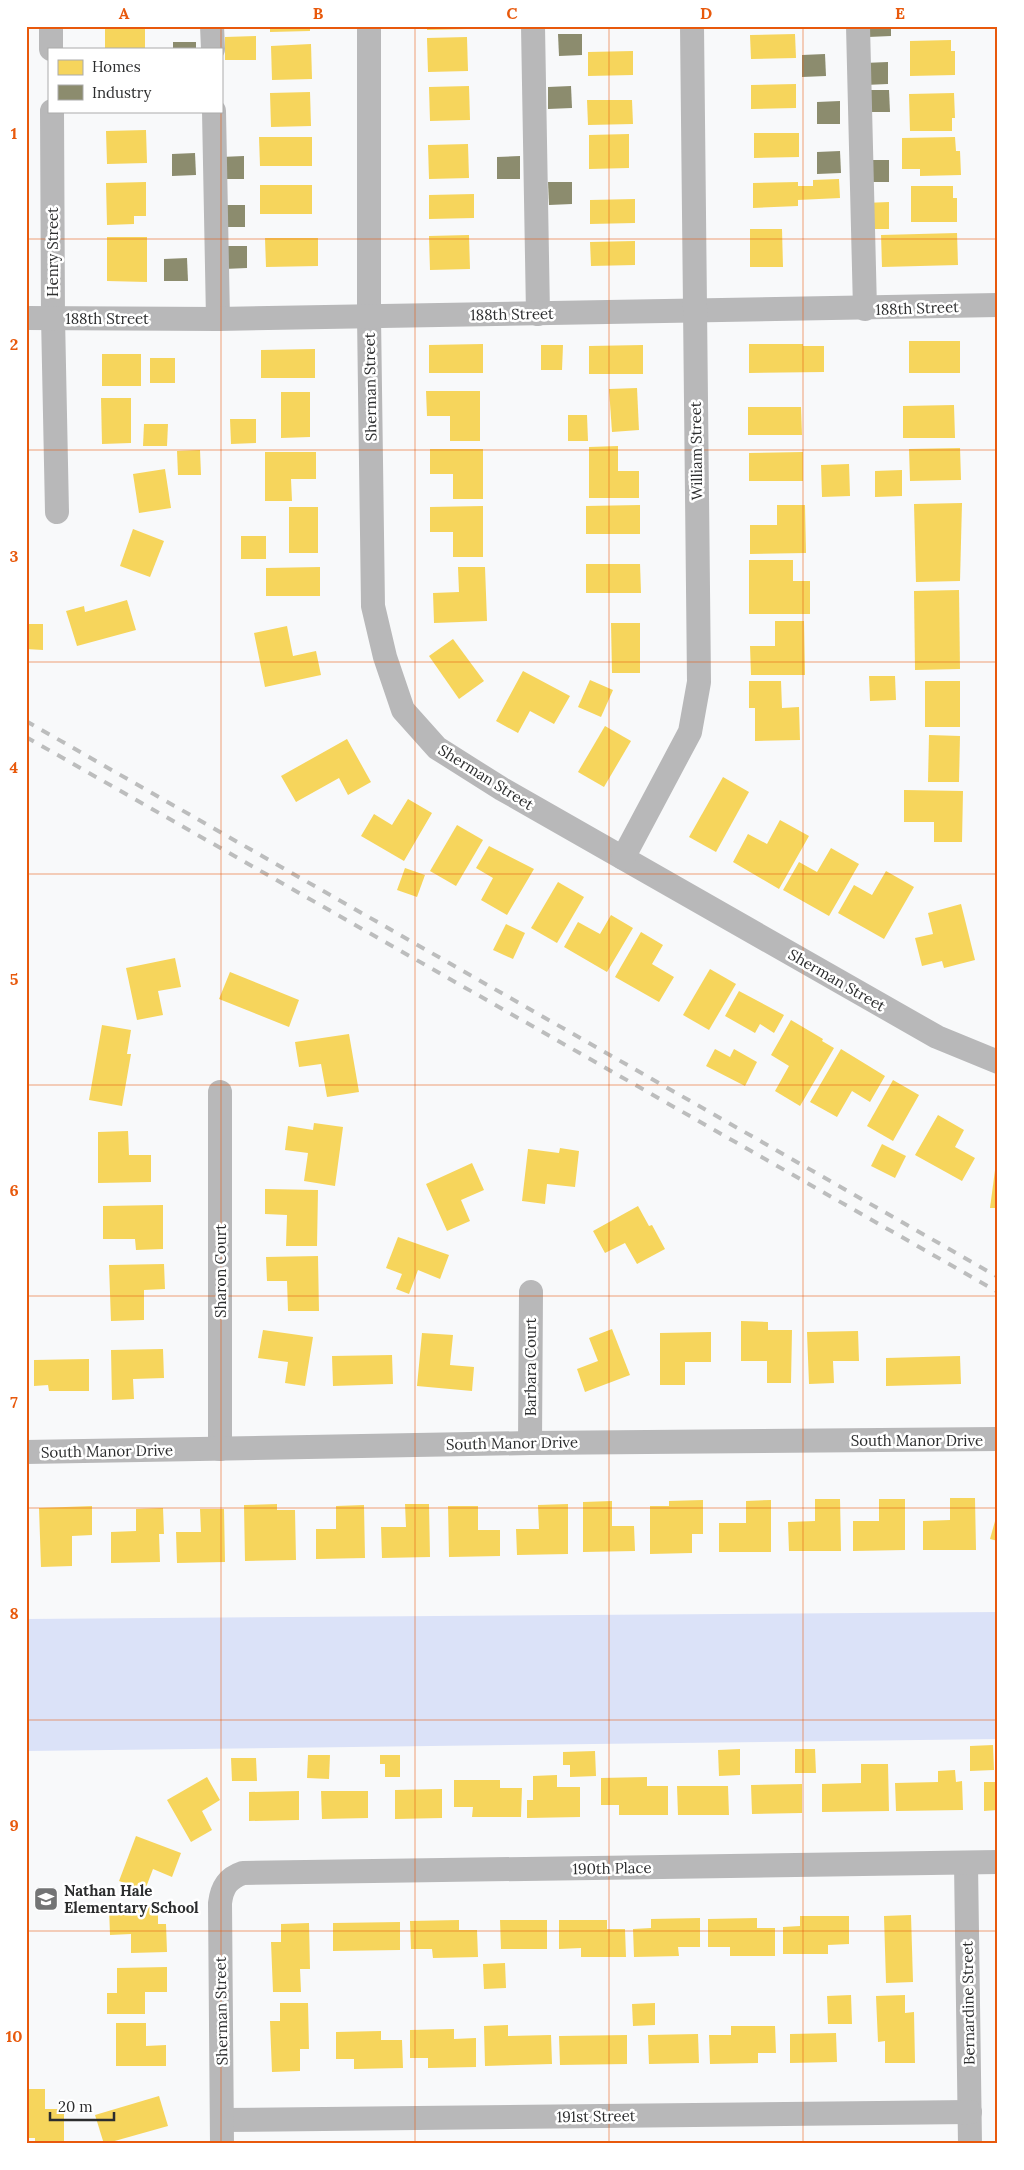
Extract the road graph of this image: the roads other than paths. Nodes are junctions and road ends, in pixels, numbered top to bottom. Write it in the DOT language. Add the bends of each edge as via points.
graph roads {
  1 [pos="51,26"];
  2 [pos="212,26"];
  3 [pos="369,26"];
  4 [pos="533,26"];
  5 [pos="692,26"];
  6 [pos="858,26"];
  7 [pos="51,48"];
  8 [pos="213,48"];
  9 [pos="52,112"];
  10 [pos="214,112"];
  11 [pos="998,305"];
  12 [pos="865,309"];
  13 [pos="694,310"];
  14 [pos="538,314"];
  15 [pos="369,316"];
  16 [pos="53,317"];
  17 [pos="26,318"];
  18 [pos="218,319"];
  19 [pos="57,512"];
  20 [pos="622,858"];
  21 [pos="998,1062"];
  22 [pos="220,1092"];
  23 [pos="530,1292"];
  24 [pos="998,1439"];
  25 [pos="530,1443"];
  26 [pos="220,1449"];
  27 [pos="26,1452"];
  28 [pos="966,1862"];
  29 [pos="998,1862"];
  30 [pos="229,1880"];
  31 [pos="970,2112"];
  32 [pos="222,2132"];
  33 [pos="970,2144"];
  1 -- 7 [label="street"];
  2 -- 8 [label="street"];
  3 -- 15 [label="street, Sherman Street"];
  4 -- 14 [label="street"];
  5 -- 13 [label="street, William Street"];
  6 -- 12 [label="street"];
  9 -- 16 [label="street, Henry Street"];
  10 -- 18 [label="street"];
  11 -- 12 [label="street, 188th Street"];
  12 -- 13 [label="street, 188th Street"];
  13 -- 14 [label="street, 188th Street"];
  13 -- 20 [label="street, William Street" via="699,682 690,732"];
  14 -- 15 [label="street, 188th Street"];
  15 -- 18 [label="street, 188th Street"];
  15 -- 20 [label="street, Sherman Street" via="372,606 403,710 438,748"];
  16 -- 17 [label="street, 188th Street"];
  16 -- 18 [label="street, 188th Street"];
  16 -- 19 [label="street, Henry Street"];
  20 -- 21 [label="street, Sherman Street" via="937,1037"];
  22 -- 26 [label="street, Sharon Court"];
  23 -- 25 [label="street, Barbara Court"];
  24 -- 25 [label="street, South Manor Drive"];
  25 -- 26 [label="street, South Manor Drive"];
  26 -- 27 [label="street, South Manor Drive"];
  28 -- 29 [label="street, 190th Place"];
  28 -- 30 [label="street, 190th Place" via="244,1873"];
  28 -- 31 [label="street, Bernardine Street"];
  30 -- 32 [label="street, Sherman Street" via="221,1892 220,1903"];
  31 -- 32 [label="street, 191st Street"];
  31 -- 33 [label="street, Bernardine Street"];
}
